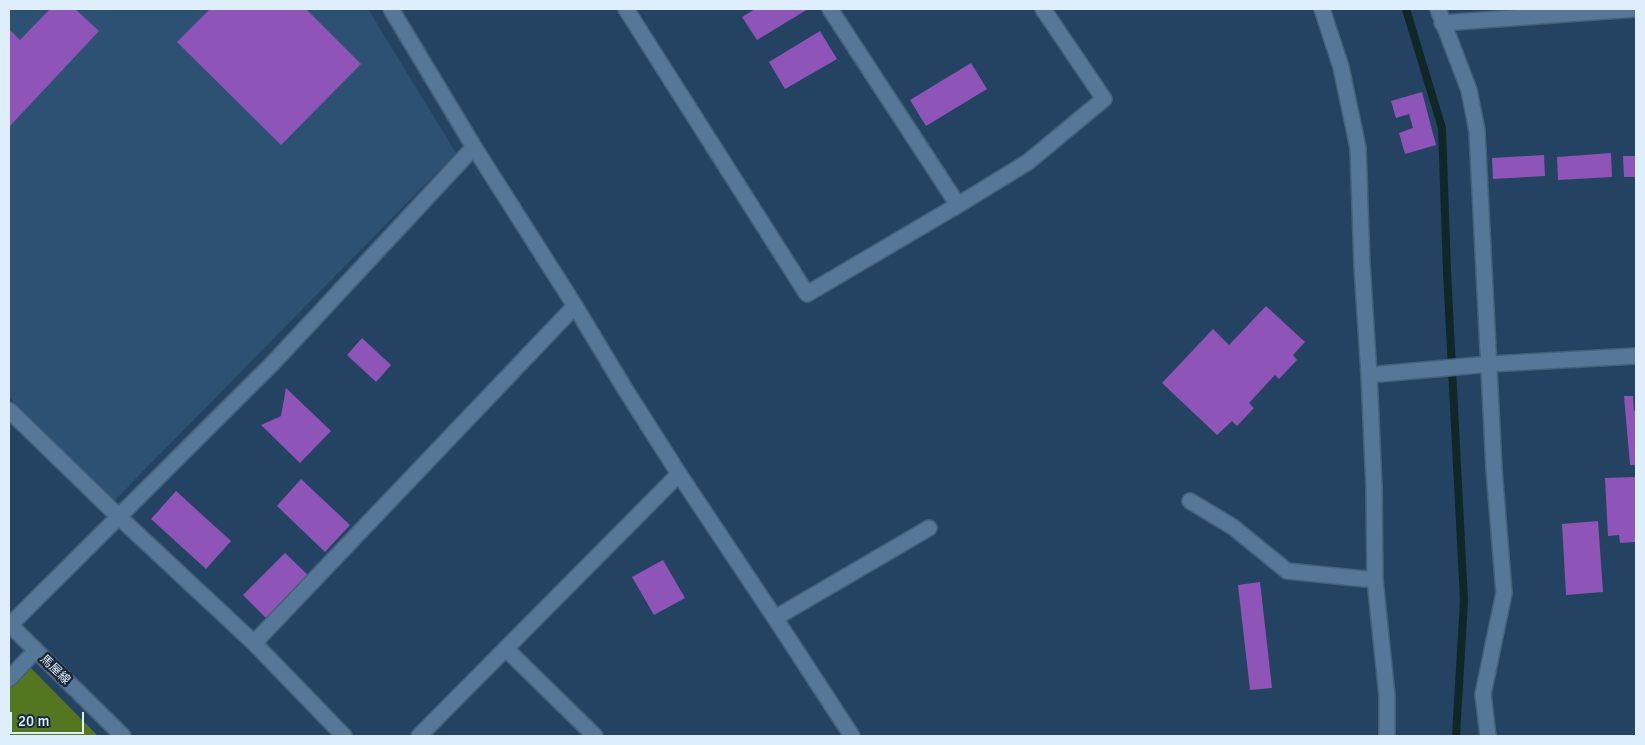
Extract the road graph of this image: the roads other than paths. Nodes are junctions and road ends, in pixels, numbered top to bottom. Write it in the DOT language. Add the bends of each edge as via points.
graph roads {
  1 [pos="391,9"];
  2 [pos="626,9"];
  3 [pos="830,9"];
  4 [pos="1043,9"];
  5 [pos="1322,9"];
  6 [pos="1636,9"];
  7 [pos="1440,16"];
  8 [pos="474,148"];
  9 [pos="958,206"];
  10 [pos="575,306"];
  11 [pos="1636,356"];
  12 [pos="1490,364"];
  13 [pos="1370,375"];
  14 [pos="9,410"];
  15 [pos="679,474"];
  16 [pos="1190,501"];
  17 [pos="118,516"];
  18 [pos="929,528"];
  19 [pos="1375,580"];
  20 [pos="775,618"];
  21 [pos="9,624"];
  22 [pos="254,643"];
  23 [pos="506,649"];
  24 [pos="35,651"];
  25 [pos="9,679"];
  26 [pos="123,736"];
  27 [pos="344,736"];
  28 [pos="419,736"];
  29 [pos="595,736"];
  30 [pos="852,736"];
  31 [pos="1387,736"];
  32 [pos="1488,736"];
  1 -- 8 [label="street"];
  2 -- 9 [label="street" via="807,294"];
  3 -- 9 [label="street"];
  4 -- 9 [label="street" via="1104,99 1028,162"];
  5 -- 13 [label="street" via="1340,67 1358,148"];
  6 -- 7 [label="street"];
  7 -- 12 [label="street" via="1469,90 1477,131"];
  8 -- 10 [label="street"];
  8 -- 17 [label="street" via="273,363"];
  10 -- 15 [label="street"];
  10 -- 22 [label="street"];
  11 -- 12 [label="street"];
  12 -- 13 [label="street"];
  12 -- 32 [label="street" via="1504,593 1483,694"];
  13 -- 19 [label="street"];
  14 -- 17 [label="street"];
  15 -- 20 [label="street"];
  15 -- 23 [label="street"];
  16 -- 19 [label="street" via="1233,527 1287,571"];
  17 -- 21 [label="street"];
  17 -- 22 [label="street"];
  18 -- 20 [label="street"];
  19 -- 31 [label="street" via="1387,696"];
  20 -- 30 [label="street"];
  21 -- 24 [label="street, 馬屋線"];
  22 -- 27 [label="street"];
  23 -- 28 [label="street"];
  23 -- 29 [label="street"];
  24 -- 25 [label="street"];
  24 -- 26 [label="street, 馬屋線"];
}
